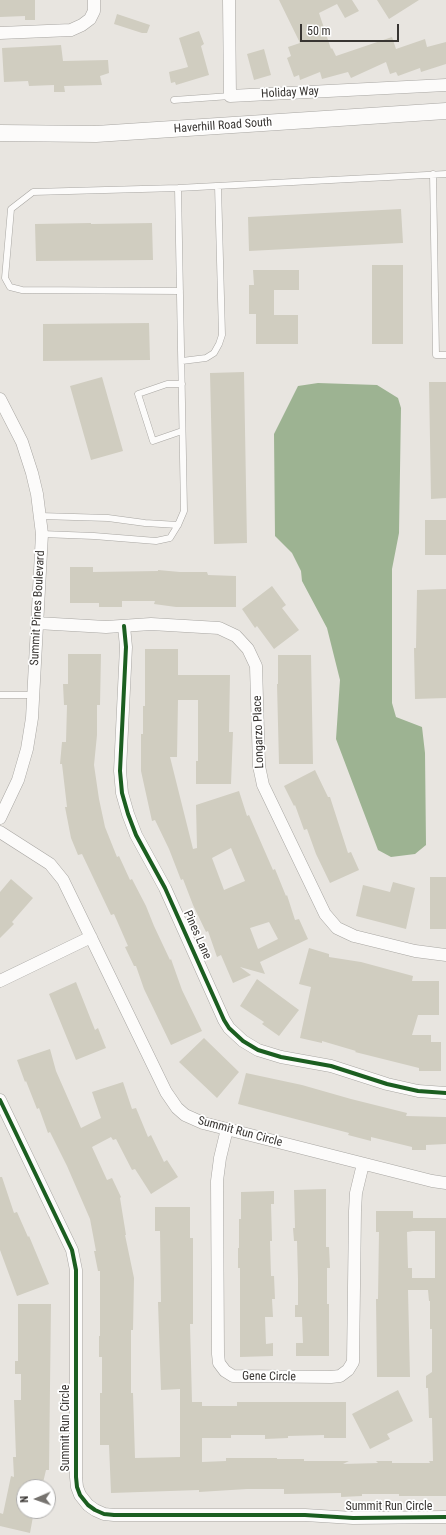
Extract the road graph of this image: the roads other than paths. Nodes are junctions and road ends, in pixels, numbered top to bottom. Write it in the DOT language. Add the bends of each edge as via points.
graph roads {
  1 [pos="94,0"];
  2 [pos="229,0"];
  3 [pos="0,33"];
  4 [pos="446,85"];
  5 [pos="230,96"];
  6 [pos="174,100"];
  7 [pos="446,111"];
  8 [pos="0,133"];
  9 [pos="432,174"];
  10 [pos="446,174"];
  11 [pos="218,186"];
  12 [pos="178,188"];
  13 [pos="180,291"];
  14 [pos="446,355"];
  15 [pos="182,361"];
  16 [pos="182,384"];
  17 [pos="0,399"];
  18 [pos="182,431"];
  19 [pos="40,516"];
  20 [pos="178,525"];
  21 [pos="42,534"];
  22 [pos="37,623"];
  23 [pos="124,626"];
  24 [pos="0,695"];
  25 [pos="33,695"];
  26 [pos="0,818"];
  27 [pos="0,832"];
  28 [pos="91,937"];
  29 [pos="446,955"];
  30 [pos="0,982"];
  31 [pos="446,1093"];
  32 [pos="0,1100"];
  33 [pos="227,1129"];
  34 [pos="363,1164"];
  35 [pos="446,1183"];
  36 [pos="446,1517"];
  1 -- 3 [label="street" via="94,11 90,19 71,30"];
  2 -- 5 [label="street"];
  4 -- 5 [label="street, Holiday Way"];
  5 -- 6 [label="lane"];
  7 -- 8 [label="street, Haverhill Road South" via="96,134"];
  9 -- 10 [label="lane"];
  9 -- 11 [label="lane"];
  9 -- 14 [label="lane" via="436,355"];
  11 -- 12 [label="lane"];
  11 -- 15 [label="lane" via="222,335 214,352 206,358"];
  12 -- 13 [label="lane"];
  12 -- 13 [label="lane" via="33,192 11,209 5,278 10,287 22,290"];
  13 -- 15 [label="lane"];
  15 -- 16 [label="lane"];
  16 -- 18 [label="lane"];
  16 -- 18 [label="lane" via="167,384 138,394 153,442"];
  17 -- 19 [label="street, Summit Pines Boulevard" via="22,442 32,473"];
  18 -- 20 [label="lane" via="184,511"];
  19 -- 20 [label="lane" via="108,518"];
  19 -- 21 [label="street, Summit Pines Boulevard"];
  20 -- 21 [label="lane" via="170,538 156,541"];
  21 -- 22 [label="street, Summit Pines Boulevard"];
  22 -- 23 [label="street, Longarzo Place"];
  22 -- 25 [label="street, Summit Pines Boulevard"];
  23 -- 29 [label="street, Longarzo Place" via="151,624 219,628 243,642 256,666 259,766 263,785 325,914 337,928 354,936 415,951"];
  23 -- 31 [label="street, Pines Lane" via="126,647 120,759 122,793 136,835 165,888 229,1028 242,1041 258,1050 281,1057 331,1066 418,1091"];
  24 -- 25 [label="lane"];
  25 -- 26 [label="street, Summit Pines Boulevard" via="27,749 18,780"];
  27 -- 28 [label="street, Summit Run Circle" via="41,857 57,871"];
  28 -- 30 [label="street"];
  28 -- 33 [label="street, Summit Run Circle" via="171,1101 194,1120"];
  32 -- 36 [label="street, Summit Run Circle" via="72,1250 76,1270 76,1477 80,1495 88,1505 104,1514 114,1515"];
  33 -- 34 [label="street, Summit Run Circle"];
  33 -- 34 [label="street, Gene Circle" via="217,1181 218,1354 225,1371 233,1376 331,1378 340,1376 353,1362 354,1211"];
  34 -- 35 [label="street, Summit Run Circle"];
}
